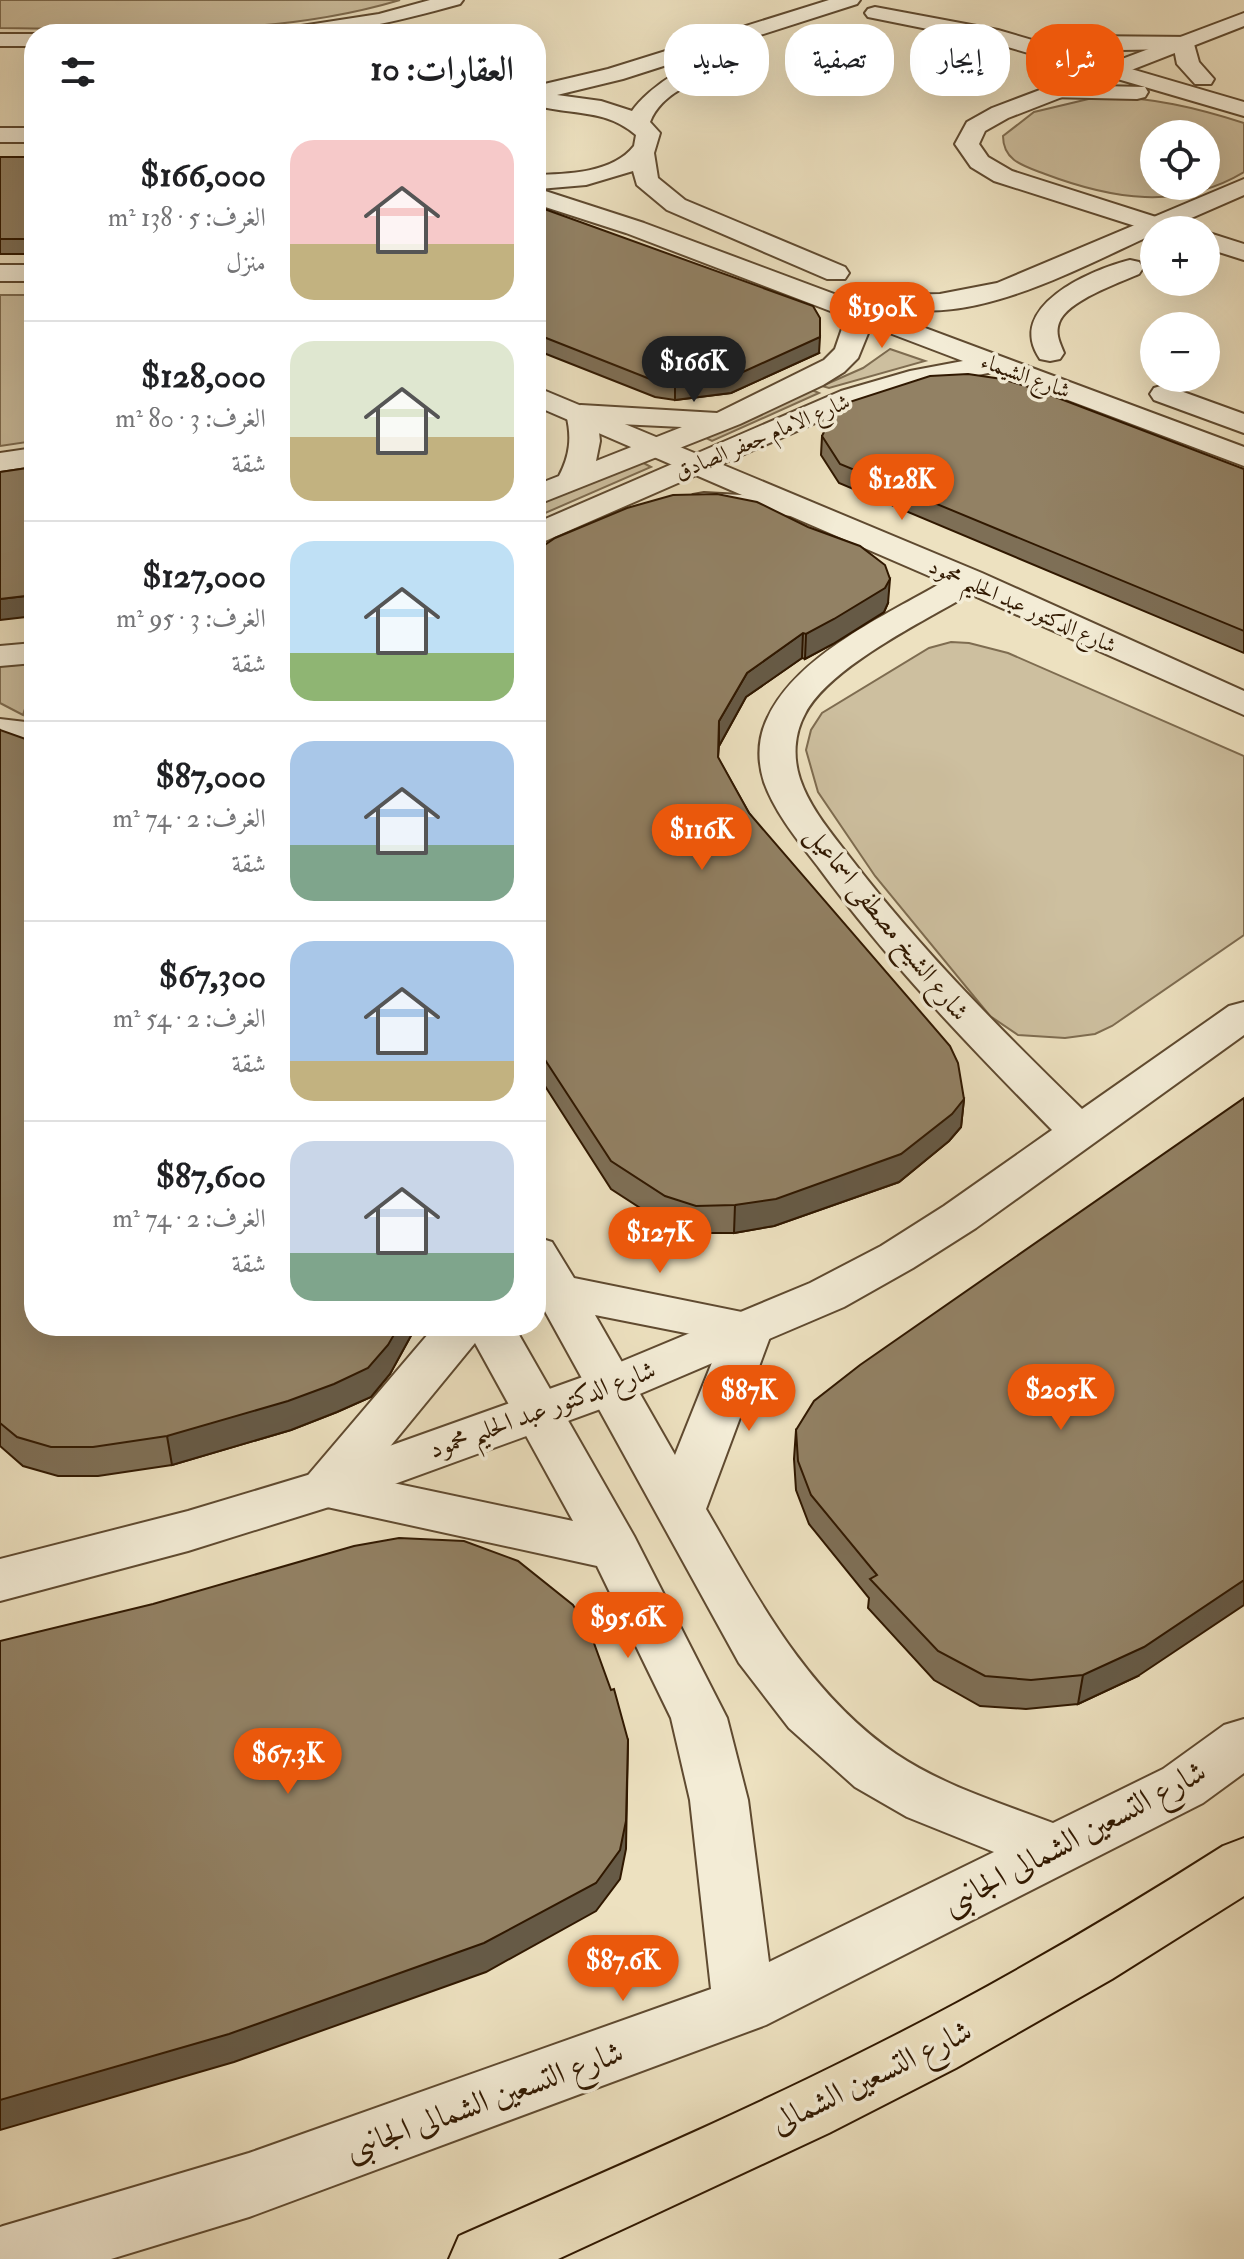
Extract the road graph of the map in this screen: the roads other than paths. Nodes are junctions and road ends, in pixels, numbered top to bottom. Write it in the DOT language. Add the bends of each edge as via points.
graph roads {
  1 [pos="453,0"];
  2 [pos="850,0"];
  3 [pos="914,0"];
  4 [pos="821,4"];
  5 [pos="976,11"];
  6 [pos="875,13"];
  7 [pos="1244,19"];
  8 [pos="354,24"];
  9 [pos="1026,26"];
  10 [pos="0,40"];
  11 [pos="24,40"];
  12 [pos="1124,42"];
  13 [pos="1184,42"];
  14 [pos="1026,46"];
  15 [pos="769,48"];
  16 [pos="1124,56"];
  17 [pos="1138,60"];
  18 [pos="1124,65"];
  19 [pos="1124,71"];
  20 [pos="1199,87"];
  21 [pos="546,91"];
  22 [pos="1124,91"];
  23 [pos="1244,91"];
  24 [pos="664,92"];
  25 [pos="1045,96"];
  26 [pos="546,101"];
  27 [pos="1244,109"];
  28 [pos="638,123"];
  29 [pos="0,135"];
  30 [pos="24,135"];
  31 [pos="0,151"];
  32 [pos="24,152"];
  33 [pos="643,155"];
  34 [pos="546,181"];
  35 [pos="1244,186"];
  36 [pos="546,199"];
  37 [pos="1187,216"];
  38 [pos="1140,220"];
  39 [pos="1231,222"];
  40 [pos="1220,227"];
  41 [pos="1140,237"];
  42 [pos="1220,244"];
  43 [pos="1244,252"];
  44 [pos="1140,264"];
  45 [pos="0,273"];
  46 [pos="24,273"];
  47 [pos="909,301"];
  48 [pos="861,314"];
  49 [pos="966,322"];
  50 [pos="1022,343"];
  51 [pos="1050,353"];
  52 [pos="996,364"];
  53 [pos="1080,364"];
  54 [pos="1156,392"];
  55 [pos="546,400"];
  56 [pos="581,414"];
  57 [pos="730,418"];
  58 [pos="1244,424"];
  59 [pos="661,446"];
  60 [pos="1244,457"];
  61 [pos="24,458"];
  62 [pos="0,462"];
  63 [pos="701,463"];
  64 [pos="571,482"];
  65 [pos="546,492"];
  66 [pos="610,501"];
  67 [pos="794,507"];
  68 [pos="546,530"];
  69 [pos="970,580"];
  70 [pos="24,654"];
  71 [pos="0,656"];
  72 [pos="1244,704"];
  73 [pos="0,730"];
  74 [pos="24,733"];
  75 [pos="1244,1015"];
  76 [pos="1080,1132"];
  77 [pos="546,1272"];
  78 [pos="749,1329"];
  79 [pos="454,1336"];
  80 [pos="495,1336"];
  81 [pos="611,1386"];
  82 [pos="535,1412"];
  83 [pos="327,1488"];
  84 [pos="680,1510"];
  85 [pos="615,1550"];
  86 [pos="0,1580"];
  87 [pos="1244,1742"];
  88 [pos="1057,1850"];
  89 [pos="1244,1864"];
  90 [pos="744,2005"];
  91 [pos="3,2259"];
  92 [pos="483,2259"];
  1 -- 8 [label="street"];
  2 -- 4 [label="street"];
  3 -- 6 [label="street"];
  4 -- 21 [label="street" via="615,74"];
  5 -- 9 [label="street"];
  6 -- 14 [label="street"];
  6 -- 15 [label="street"];
  7 -- 13 [label="street"];
  10 -- 11 [label="street"];
  12 -- 13 [label="street"];
  13 -- 17 [label="street"];
  13 -- 20 [label="street"];
  16 -- 17 [label="street"];
  17 -- 18 [label="street"];
  17 -- 20 [label="street"];
  19 -- 20 [label="street"];
  20 -- 22 [label="street"];
  20 -- 23 [label="street"];
  20 -- 27 [label="street"];
  24 -- 28 [label="street" via="641,112"];
  25 -- 38 [label="street" via="975,127 967,144 979,162 1003,176"];
  26 -- 28 [label="street" via="585,104"];
  28 -- 33 [label="street, شارع الشيماء" via="648,133"];
  29 -- 30 [label="street"];
  31 -- 32 [label="street"];
  33 -- 34 [label="street" via="605,173"];
  33 -- 47 [label="street, شارع الشيماء" via="646,180 676,205"];
  35 -- 37 [label="street"];
  36 -- 48 [label="street, شارع الشيماء"];
  39 -- 40 [label="street"];
  41 -- 47 [label="street" via="1004,290 963,299"];
  42 -- 43 [label="street"];
  44 -- 51 [label="street" via="1056,306 1044,321 1042,341"];
  45 -- 46 [label="street"];
  47 -- 49 [label="street, شارع الشيماء"];
  48 -- 52 [label="street, شارع الشيماء"];
  48 -- 57 [label="street, شارع الامام جعفر الصادق" via="848,352 834,366"];
  50 -- 51 [label="street, شارع الشيماء"];
  51 -- 53 [label="street, شارع الشيماء"];
  52 -- 60 [label="street, شارع الشيماء"];
  52 -- 63 [label="street, شارع الامام جعفر الصادق" via="851,397"];
  54 -- 58 [label="street"];
  55 -- 56 [label="street, شارع الدكتور عبد الحليم محمود"];
  56 -- 57 [label="street"];
  56 -- 59 [label="street, شارع الدكتور عبد الحليم محمود"];
  56 -- 64 [label="street" via="587,436 584,459"];
  57 -- 59 [label="street, شارع الامام جعفر الصادق"];
  59 -- 63 [label="street, شارع الدكتور عبد الحليم محمود"];
  59 -- 64 [label="street, شارع الامام جعفر الصادق"];
  61 -- 62 [label="street"];
  63 -- 66 [label="street, شارع الامام جعفر الصادق"];
  63 -- 67 [label="street, شارع الدكتور عبد الحليم محمود"];
  64 -- 65 [label="street, شارع الامام جعفر الصادق"];
  66 -- 67 [label="street"];
  66 -- 68 [label="street, شارع الامام جعفر الصادق"];
  67 -- 69 [label="street, شارع الدكتور عبد الحليم محمود"];
  69 -- 72 [label="street, شارع الدكتور عبد الحليم محمود"];
  69 -- 76 [label="street, شارع الشيخ مصطفى اسماعيل" via="836,661 803,689 778,739 779,770 807,825 917,965"];
  70 -- 71 [label="street"];
  73 -- 74 [label="street"];
  75 -- 76 [label="street, شارع الدكتور عبد الحليم محمود"];
  76 -- 78 [label="street, شارع الدكتور عبد الحليم محمود" via="897,1257"];
  77 -- 78 [label="street"];
  77 -- 81 [label="street"];
  78 -- 81 [label="street, شارع الدكتور عبد الحليم محمود"];
  78 -- 84 [label="street"];
  79 -- 83 [label="street"];
  80 -- 82 [label="street"];
  81 -- 82 [label="street, شارع الدكتور عبد الحليم محمود"];
  81 -- 84 [label="street"];
  82 -- 83 [label="street, شارع الدكتور عبد الحليم محمود"];
  82 -- 85 [label="street"];
  83 -- 85 [label="street"];
  83 -- 86 [label="street, شارع الدكتور عبد الحليم محمود"];
  84 -- 88 [label="street" via="758,1648 809,1712 875,1770 927,1800"];
  85 -- 90 [label="street" via="699,1718 719,1800"];
  87 -- 88 [label="street, شارع التسعين الشمالى الجانبى" via="1183,1786"];
  88 -- 90 [label="street, شارع التسعين الشمالى الجانبى"];
  89 -- 92 [label="main road, شارع التسعين الشمالى" via="994,2015 822,2102"];
  90 -- 91 [label="street, شارع التسعين الشمالى الجانبى" via="249,2185"];
}
